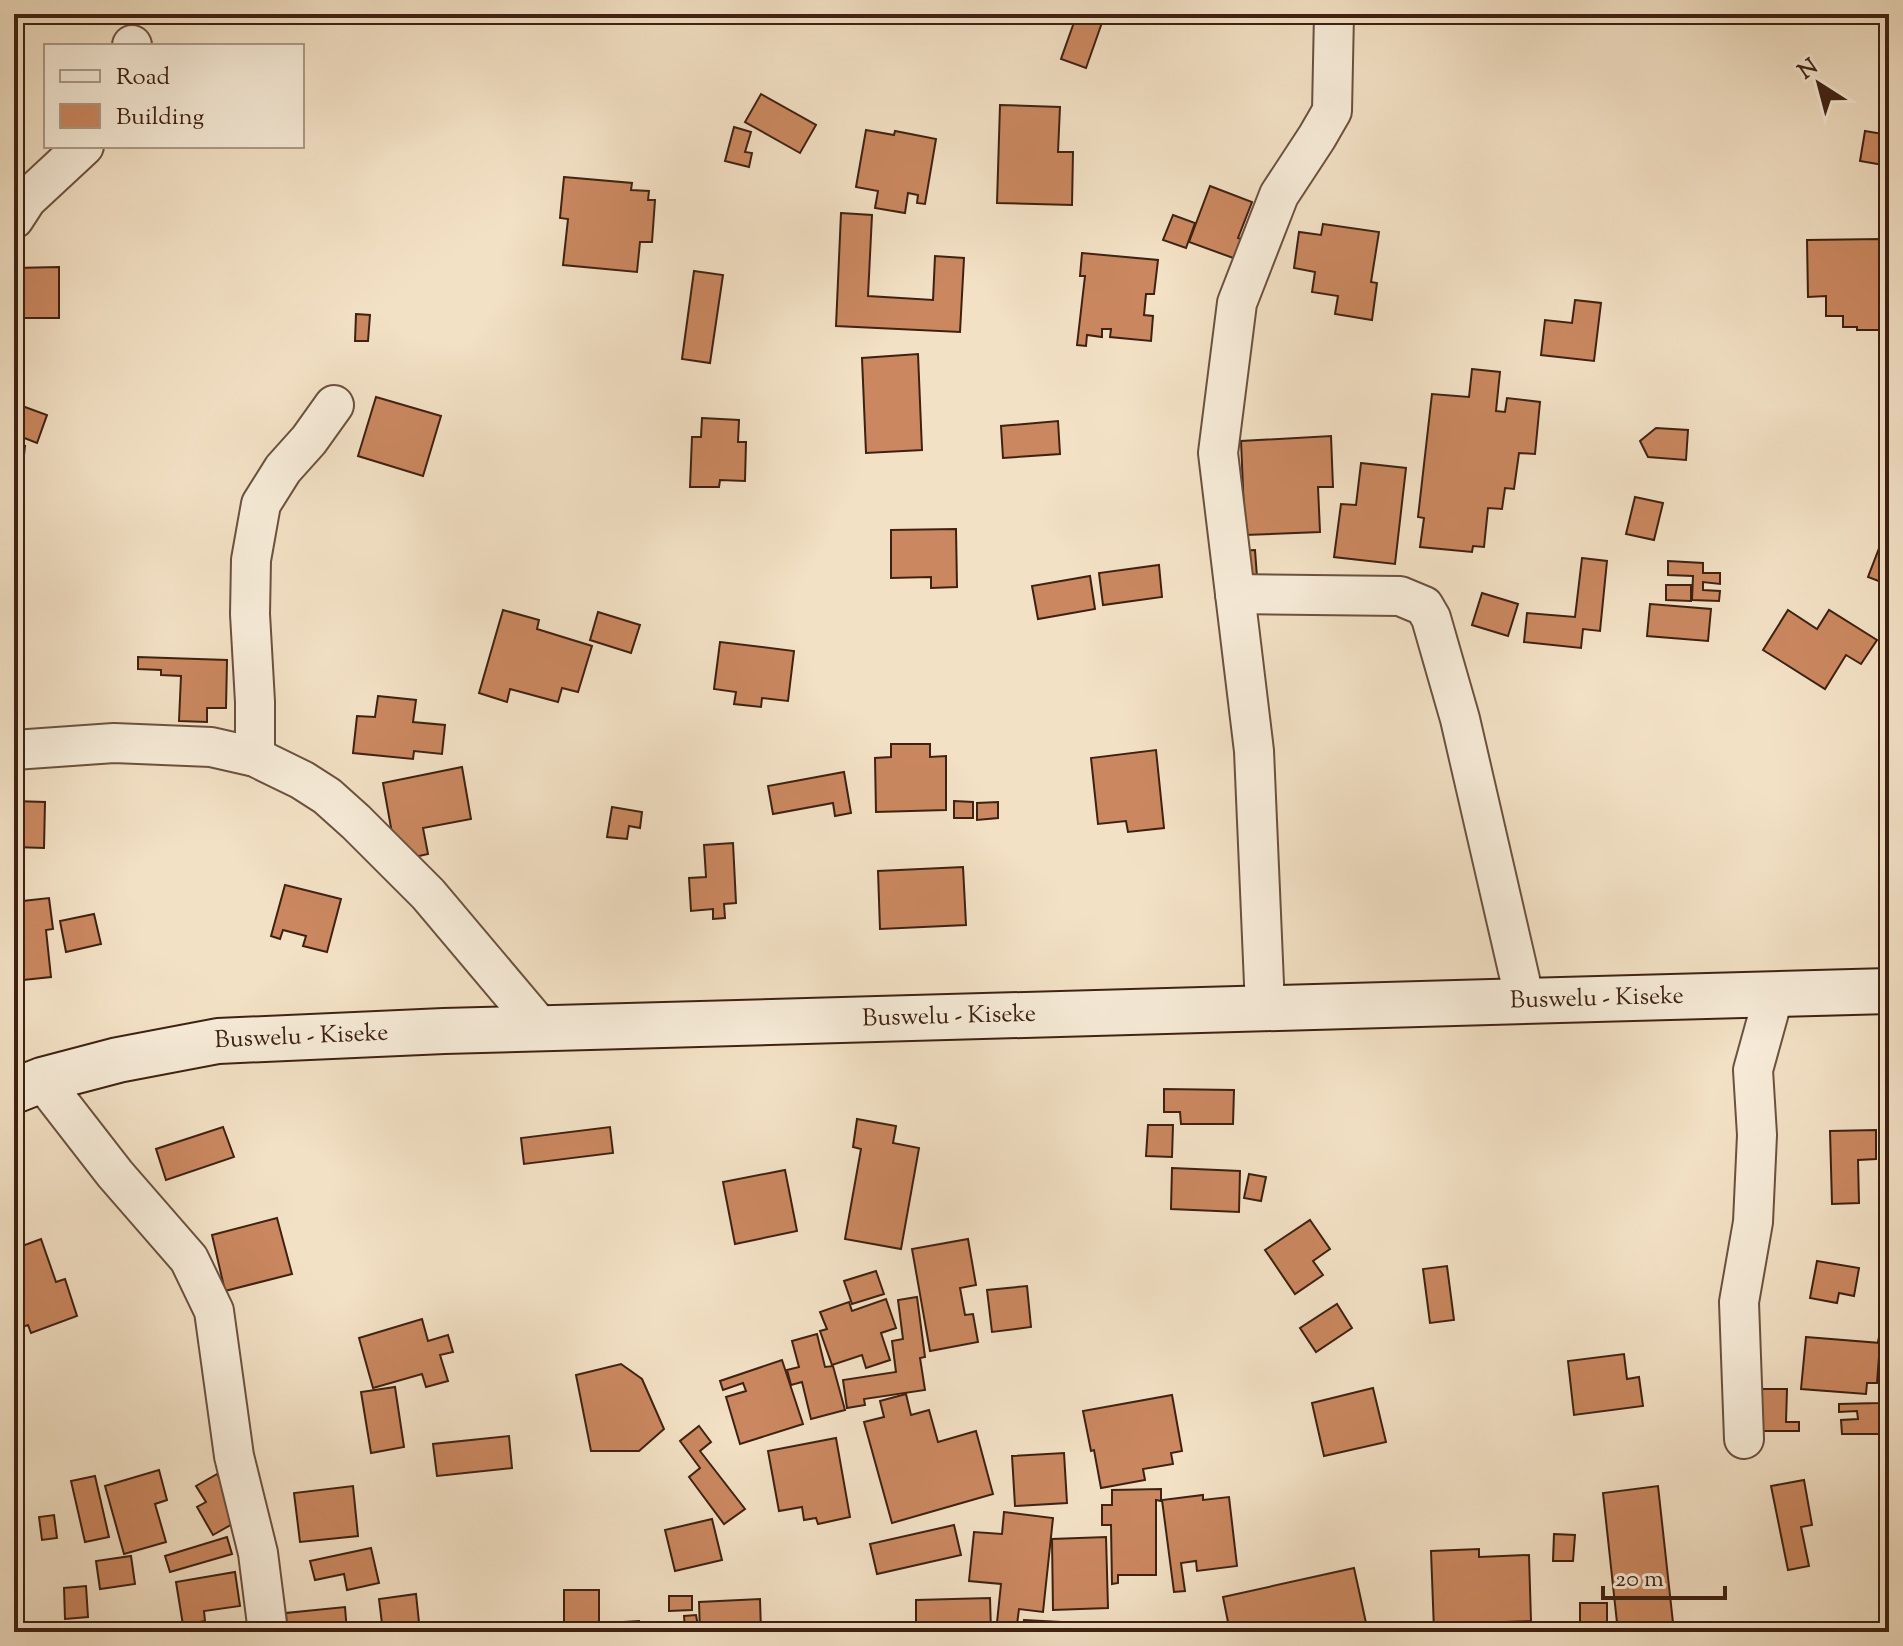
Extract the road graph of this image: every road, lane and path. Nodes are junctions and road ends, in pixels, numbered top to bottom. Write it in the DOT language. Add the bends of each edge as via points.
graph roads {
  1 [pos="1334,14"];
  2 [pos="82,148"];
  3 [pos="14,219"];
  4 [pos="334,405"];
  5 [pos="1235,594"];
  6 [pos="14,750"];
  7 [pos="255,757"];
  8 [pos="1889,991"];
  9 [pos="1774,994"];
  10 [pos="1525,1001"];
  11 [pos="1265,1007"];
  12 [pos="541,1028"];
  13 [pos="28,1085"];
  14 [pos="1744,1439"];
  15 [pos="268,1632"];
  1 -- 5 [label="street" via="1332,111 1279,195 1237,303 1218,453"];
  2 -- 3 [label="street" via="27,199"];
  4 -- 7 [label="street" via="261,504 251,560"];
  5 -- 10 [label="street" via="1400,596 1424,606 1460,719"];
  5 -- 11 [label="street" via="1254,751"];
  6 -- 7 [label="street" via="114,743 211,747"];
  7 -- 12 [label="street" via="327,796 356,822 428,894"];
  8 -- 9 [label="main road, Buswelu - Kiseke"];
  9 -- 10 [label="main road, Buswelu - Kiseke"];
  9 -- 14 [label="street" via="1753,1070 1753,1222 1739,1302"];
  10 -- 11 [label="main road, Buswelu - Kiseke"];
  11 -- 12 [label="main road, Buswelu - Kiseke"];
  12 -- 13 [label="main road, Buswelu - Kiseke" via="218,1041 118,1060"];
  13 -- 15 [label="street" via="189,1259 214,1311 234,1456 258,1553"];
}
